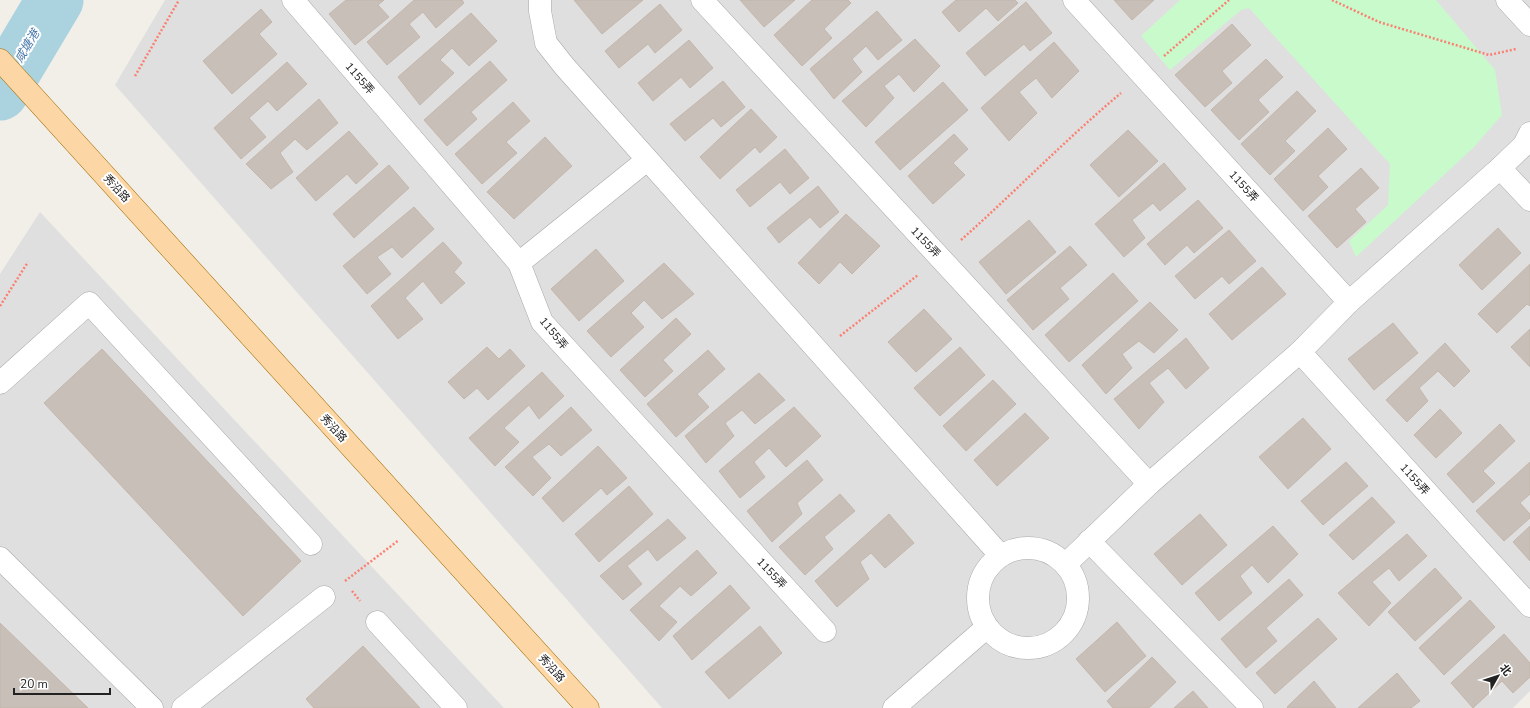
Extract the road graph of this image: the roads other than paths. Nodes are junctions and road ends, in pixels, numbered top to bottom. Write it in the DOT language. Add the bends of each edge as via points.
graph roads {
  1 [pos="293,0"];
  2 [pos="540,0"];
  3 [pos="702,0"];
  4 [pos="1074,0"];
  5 [pos="1507,0"];
  6 [pos="1530,25"];
  7 [pos="0,60"];
  8 [pos="1530,133"];
  9 [pos="647,160"];
  10 [pos="1500,168"];
  11 [pos="1530,200"];
  12 [pos="519,263"];
  13 [pos="1349,302"];
  14 [pos="1300,352"];
  15 [pos="0,383"];
  16 [pos="1149,484"];
  17 [pos="1089,540"];
  18 [pos="311,544"];
  19 [pos="1000,555"];
  20 [pos="0,558"];
  21 [pos="1066,564"];
  22 [pos="324,597"];
  23 [pos="1530,606"];
  24 [pos="377,622"];
  25 [pos="987,627"];
  26 [pos="825,631"];
  27 [pos="152,708"];
  28 [pos="183,708"];
  29 [pos="456,708"];
  30 [pos="588,708"];
  31 [pos="894,708"];
  32 [pos="1252,708"];
  1 -- 12 [label="street, 1155弄"];
  2 -- 9 [label="street" via="546,43"];
  3 -- 16 [label="street, 1155弄"];
  4 -- 13 [label="street, 1155弄"];
  5 -- 6 [label="street"];
  7 -- 30 [label="main road, 秀沿路"];
  8 -- 10 [label="street" via="1524,145"];
  9 -- 12 [label="street"];
  9 -- 19 [label="street"];
  10 -- 11 [label="street"];
  10 -- 13 [label="street"];
  12 -- 26 [label="street, 1155弄" via="542,322"];
  13 -- 14 [label="street"];
  14 -- 16 [label="street"];
  14 -- 23 [label="street, 1155弄"];
  15 -- 18 [label="street" via="89,302"];
  16 -- 17 [label="street"];
  17 -- 21 [label="street"];
  17 -- 32 [label="street"];
  19 -- 21 [label="street" via="1031,547 1047,550"];
  19 -- 25 [label="street" via="984,572 978,595 980,613"];
  20 -- 27 [label="street"];
  21 -- 25 [label="street" via="1076,582 1079,600 1076,614 1059,638 1031,648 1014,646 1001,640"];
  22 -- 28 [label="street"];
  24 -- 29 [label="street"];
  25 -- 31 [label="street"];
}
